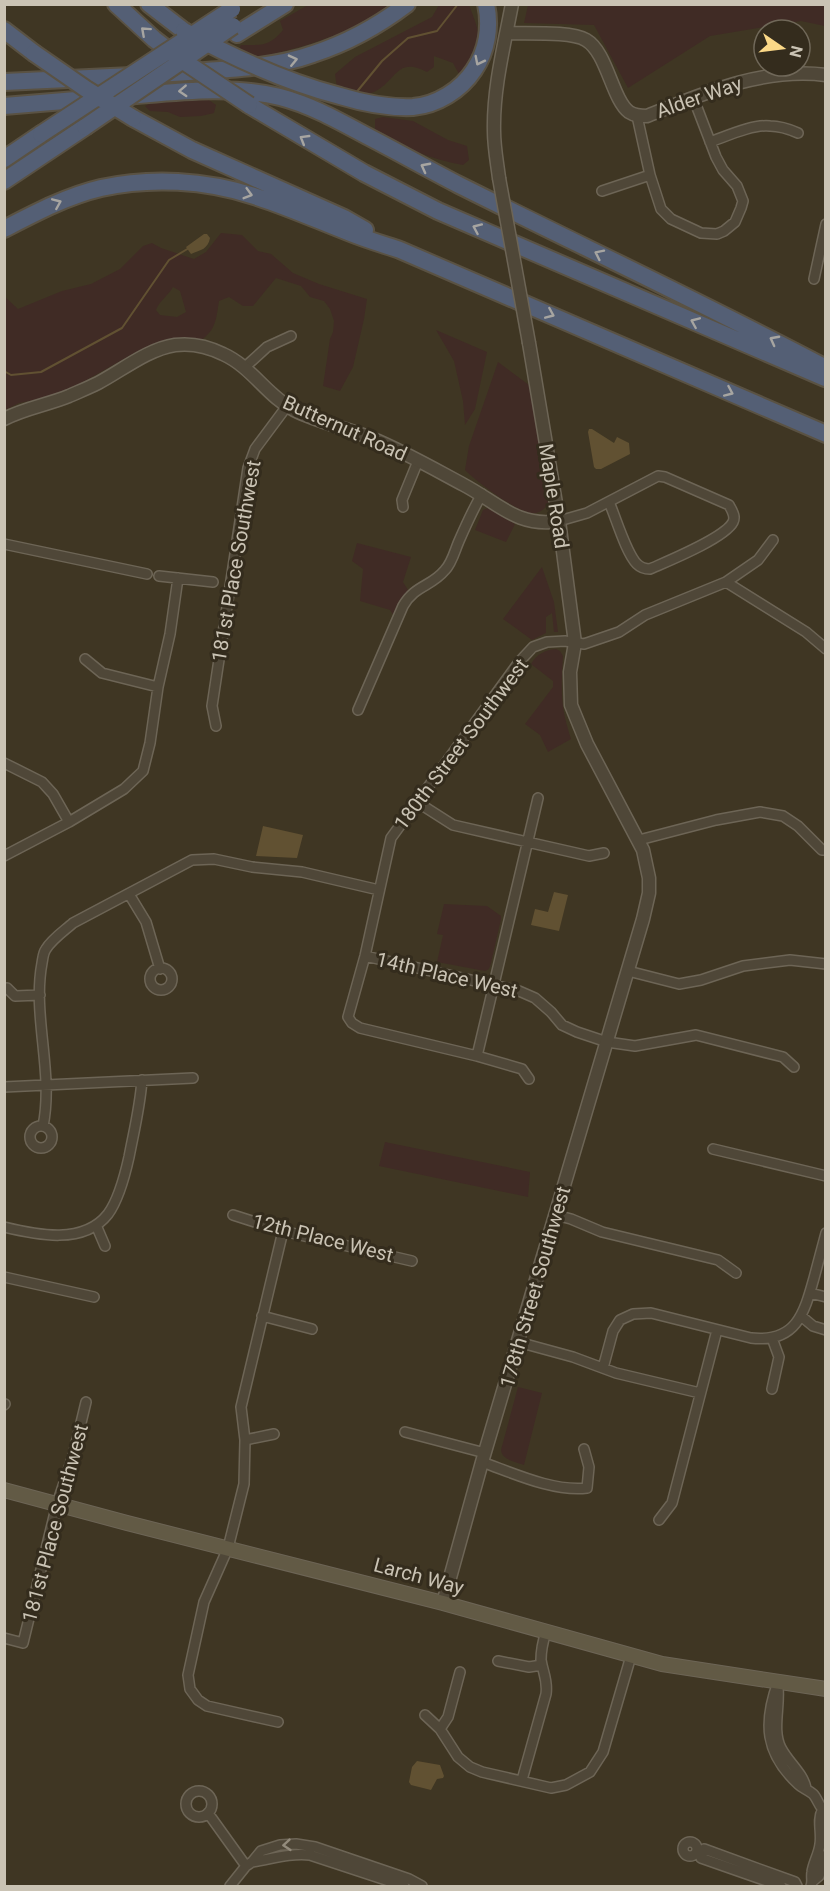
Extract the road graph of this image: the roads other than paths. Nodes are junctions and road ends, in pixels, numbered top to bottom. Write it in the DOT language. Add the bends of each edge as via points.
graph roads {
  1 [pos="116,4"];
  2 [pos="149,4"];
  3 [pos="265,4"];
  4 [pos="285,4"];
  5 [pos="406,4"];
  6 [pos="486,4"];
  7 [pos="512,4"];
  8 [pos="235,18"];
  9 [pos="4,30"];
  10 [pos="507,33"];
  11 [pos="825,75"];
  12 [pos="4,82"];
  13 [pos="693,97"];
  14 [pos="4,106"];
  15 [pos="637,116"];
  16 [pos="798,133"];
  17 [pos="710,142"];
  18 [pos="4,159"];
  19 [pos="650,175"];
  20 [pos="4,181"];
  21 [pos="602,191"];
  22 [pos="825,224"];
  23 [pos="4,229"];
  24 [pos="400,250"];
  25 [pos="814,279"];
  26 [pos="291,336"];
  27 [pos="245,367"];
  28 [pos="825,368"];
  29 [pos="825,378"];
  30 [pos="287,406"];
  31 [pos="4,419"];
  32 [pos="825,434"];
  33 [pos="418,460"];
  34 [pos="482,494"];
  35 [pos="609,502"];
  36 [pos="403,507"];
  37 [pos="559,521"];
  38 [pos="773,540"];
  39 [pos="4,544"];
  40 [pos="147,574"];
  41 [pos="159,576"];
  42 [pos="178,578"];
  43 [pos="213,582"];
  44 [pos="726,582"];
  45 [pos="575,643"];
  46 [pos="825,649"];
  47 [pos="85,659"];
  48 [pos="158,687"];
  49 [pos="358,710"];
  50 [pos="216,726"];
  51 [pos="4,763"];
  52 [pos="537,798"];
  53 [pos="417,802"];
  54 [pos="69,822"];
  55 [pos="639,840"];
  56 [pos="527,843"];
  57 [pos="824,850"];
  58 [pos="604,853"];
  59 [pos="4,856"];
  60 [pos="379,890"];
  61 [pos="129,894"];
  62 [pos="365,956"];
  63 [pos="825,964"];
  64 [pos="160,969"];
  65 [pos="628,971"];
  66 [pos="493,985"];
  67 [pos="5,987"];
  68 [pos="40,995"];
  69 [pos="607,1042"];
  70 [pos="477,1056"];
  71 [pos="794,1067"];
  72 [pos="193,1078"];
  73 [pos="529,1079"];
  74 [pos="142,1080"];
  75 [pos="46,1085"];
  76 [pos="4,1087"];
  77 [pos="43,1126"];
  78 [pos="713,1149"];
  79 [pos="825,1176"];
  80 [pos="233,1215"];
  81 [pos="556,1215"];
  82 [pos="96,1225"];
  83 [pos="4,1227"];
  84 [pos="283,1231"];
  85 [pos="825,1237"];
  86 [pos="105,1246"];
  87 [pos="412,1261"];
  88 [pos="736,1273"];
  89 [pos="4,1277"];
  90 [pos="810,1293"];
  91 [pos="94,1297"];
  92 [pos="825,1297"];
  93 [pos="801,1316"];
  94 [pos="262,1317"];
  95 [pos="312,1329"];
  96 [pos="717,1330"];
  97 [pos="825,1330"];
  98 [pos="777,1336"];
  99 [pos="519,1342"];
  100 [pos="603,1368"];
  101 [pos="772,1389"];
  102 [pos="700,1393"];
  103 [pos="86,1402"];
  104 [pos="405,1432"];
  105 [pos="274,1434"];
  106 [pos="244,1440"];
  107 [pos="584,1449"];
  108 [pos="484,1457"];
  109 [pos="4,1490"];
  110 [pos="57,1504"];
  111 [pos="659,1520"];
  112 [pos="228,1548"];
  113 [pos="443,1602"];
  114 [pos="546,1632"];
  115 [pos="4,1638"];
  116 [pos="631,1656"];
  117 [pos="498,1661"];
  118 [pos="542,1665"];
  119 [pos="460,1672"];
  120 [pos="778,1682"];
  121 [pos="825,1689"];
  122 [pos="425,1715"];
  123 [pos="278,1722"];
  124 [pos="440,1729"];
  125 [pos="522,1780"];
  126 [pos="821,1795"];
  127 [pos="824,1812"];
  128 [pos="208,1813"];
  129 [pos="825,1855"];
  130 [pos="249,1864"];
  131 [pos="812,1884"];
  132 [pos="230,1887"];
  133 [pos="404,1887"];
  134 [pos="422,1887"];
  135 [pos="781,1887"];
  136 [pos="797,1887"];
  29 -- 1 [label="highway, one-way, bridge" via="438,211 364,173 249,105 176,56"];
  6 -- 2 [label="highway, one-way, bridge" via="486,43 471,76 447,96 427,104 400,107 357,101 303,86 244,62 184,31"];
  3 -- 8 [label="highway"];
  4 -- 8 [label="highway"];
  12 -- 5 [label="highway, one-way" via="268,65 312,55 353,38"];
  7 -- 10 [label="street, Maple Road"];
  8 -- 18 [label="highway, bridge" via="155,61"];
  8 -- 20 [label="highway, bridge" via="86,127"];
  9 -- 24 [label="highway, bridge" via="86,90 133,118 344,218"];
  10 -- 15 [label="street, Alder Way" via="572,35 587,40 598,53 622,103"];
  10 -- 37 [label="street, Maple Road, bridge" via="498,85 495,152"];
  11 -- 13 [label="street, Alder Way" via="740,81"];
  13 -- 15 [label="street, Alder Way" via="647,116"];
  13 -- 17 [label="street"];
  28 -- 14 [label="highway, one-way" via="738,321 443,177 334,118 282,98 244,92 190,91"];
  15 -- 19 [label="street"];
  16 -- 17 [label="street" via="767,125"];
  17 -- 19 [label="street" via="743,201 735,222 724,231 701,233 670,219 661,209"];
  19 -- 21 [label="street"];
  22 -- 25 [label="street"];
  23 -- 24 [label="highway, one-way" via="91,191 132,183 169,182 209,185 253,195"];
  24 -- 32 [label="highway, one-way"];
  26 -- 27 [label="street" via="267,347"];
  27 -- 30 [label="street, Butternut Road"];
  27 -- 31 [label="street, Butternut Road" via="208,348 175,345 66,398 21,410"];
  30 -- 33 [label="street, Butternut Road"];
  30 -- 50 [label="street, 181st Place Southwest" via="255,449 248,468 212,706"];
  33 -- 34 [label="street, Butternut Road"];
  33 -- 36 [label="street" via="402,500"];
  34 -- 37 [label="street, Butternut Road" via="520,519 544,524"];
  34 -- 49 [label="street" via="447,568 437,579 409,595"];
  35 -- 35 [label="street" via="658,476 665,477 729,505 734,520 708,542 650,569 641,567 631,556"];
  35 -- 37 [label="street"];
  37 -- 45 [label="street, Maple Road"];
  38 -- 44 [label="street, 180th Street Southwest" via="758,560"];
  39 -- 40 [label="street"];
  41 -- 42 [label="street"];
  42 -- 43 [label="street"];
  42 -- 48 [label="street"];
  44 -- 45 [label="street, 180th Street Southwest" via="645,615 619,632 584,644"];
  44 -- 46 [label="street" via="806,632"];
  45 -- 53 [label="street, 180th Street Southwest" via="547,642 533,647"];
  45 -- 55 [label="street, Maple Road" via="569,688 572,705 587,744"];
  47 -- 48 [label="street" via="102,673"];
  48 -- 54 [label="street" via="143,771 124,789"];
  51 -- 54 [label="street" via="42,782"];
  52 -- 56 [label="street"];
  53 -- 56 [label="street" via="453,825"];
  53 -- 60 [label="street, 180th Street Southwest" via="391,838"];
  54 -- 59 [label="street"];
  55 -- 57 [label="street" via="760,812 783,816"];
  55 -- 65 [label="street, Maple Road" via="647,861 649,883"];
  56 -- 58 [label="street" via="589,856"];
  56 -- 66 [label="street"];
  60 -- 61 [label="street" via="304,872 214,859 192,860"];
  60 -- 62 [label="street, 180th Street Southwest"];
  61 -- 64 [label="street" via="146,922"];
  61 -- 68 [label="street" via="73,923 57,936 45,951"];
  62 -- 66 [label="street, 14th Place West"];
  62 -- 70 [label="street, 180th Street Southwest" via="348,1017 352,1023"];
  63 -- 65 [label="street" via="790,960 742,966 679,984"];
  65 -- 69 [label="street, 178th Street Southwest"];
  66 -- 69 [label="street, 14th Place West" via="534,998 562,1025"];
  66 -- 70 [label="street"];
  67 -- 68 [label="street" via="15,996"];
  68 -- 75 [label="street"];
  69 -- 71 [label="street, 14th Place West" via="635,1046 696,1035 783,1057"];
  69 -- 81 [label="street, 178th Street Southwest"];
  70 -- 73 [label="street" via="522,1069"];
  72 -- 74 [label="street"];
  74 -- 75 [label="street"];
  74 -- 82 [label="street" via="126,1168 109,1213"];
  75 -- 76 [label="street"];
  75 -- 77 [label="street"];
  78 -- 79 [label="street"];
  80 -- 84 [label="street, 12th Place West"];
  81 -- 88 [label="street" via="602,1232 718,1260"];
  81 -- 99 [label="street, 178th Street Southwest"];
  82 -- 83 [label="street" via="80,1233 56,1235"];
  82 -- 86 [label="street"];
  84 -- 87 [label="street, 12th Place West"];
  84 -- 94 [label="street"];
  85 -- 90 [label="street"];
  89 -- 91 [label="street"];
  90 -- 92 [label="street"];
  90 -- 93 [label="street"];
  93 -- 97 [label="street"];
  93 -- 98 [label="street"];
  94 -- 95 [label="street"];
  94 -- 106 [label="street" via="241,1407"];
  96 -- 98 [label="street" via="752,1338"];
  96 -- 100 [label="street" via="651,1313 633,1314 620,1320 613,1331"];
  96 -- 102 [label="street"];
  98 -- 101 [label="street" via="779,1357"];
  99 -- 100 [label="street"];
  99 -- 108 [label="street, 178th Street Southwest"];
  100 -- 102 [label="street"];
  102 -- 111 [label="street" via="672,1503"];
  103 -- 110 [label="street, 181st Place Southwest"];
  104 -- 108 [label="street"];
  105 -- 106 [label="street"];
  106 -- 112 [label="street" via="244,1484"];
  107 -- 108 [label="street" via="589,1467 587,1488 576,1489 535,1481"];
  108 -- 113 [label="street, 178th Street Southwest"];
  109 -- 110 [label="main road, Larch Way"];
  110 -- 112 [label="main road, Larch Way"];
  110 -- 115 [label="street, 181st Place Southwest" via="24,1643"];
  112 -- 113 [label="main road, Larch Way"];
  112 -- 123 [label="street" via="204,1602 188,1675 190,1689 207,1706"];
  113 -- 114 [label="main road, Larch Way"];
  114 -- 116 [label="main road, Larch Way"];
  114 -- 118 [label="street"];
  116 -- 120 [label="main road, Larch Way"];
  116 -- 125 [label="street" via="603,1752 590,1772 576,1781 551,1788"];
  117 -- 118 [label="street" via="529,1668"];
  118 -- 125 [label="street" via="548,1684"];
  119 -- 124 [label="street" via="448,1717"];
  120 -- 121 [label="main road, Larch Way"];
  120 -- 126 [label="street" via="781,1749 806,1788"];
  122 -- 124 [label="street"];
  124 -- 125 [label="street" via="458,1757 470,1767"];
  126 -- 127 [label="street"];
  127 -- 131 [label="street" via="819,1816 820,1844"];
  128 -- 130 [label="street"];
  129 -- 131 [label="street" via="819,1876"];
  130 -- 132 [label="street"];
  130 -- 133 [label="street" via="283,1855 310,1855"];
  134 -- 130 [label="street, one-way" via="409,1879 296,1844 261,1851"];
  135 -- 136 [label="street" via="701,1858 698,1852 704,1850 795,1882"];
}
